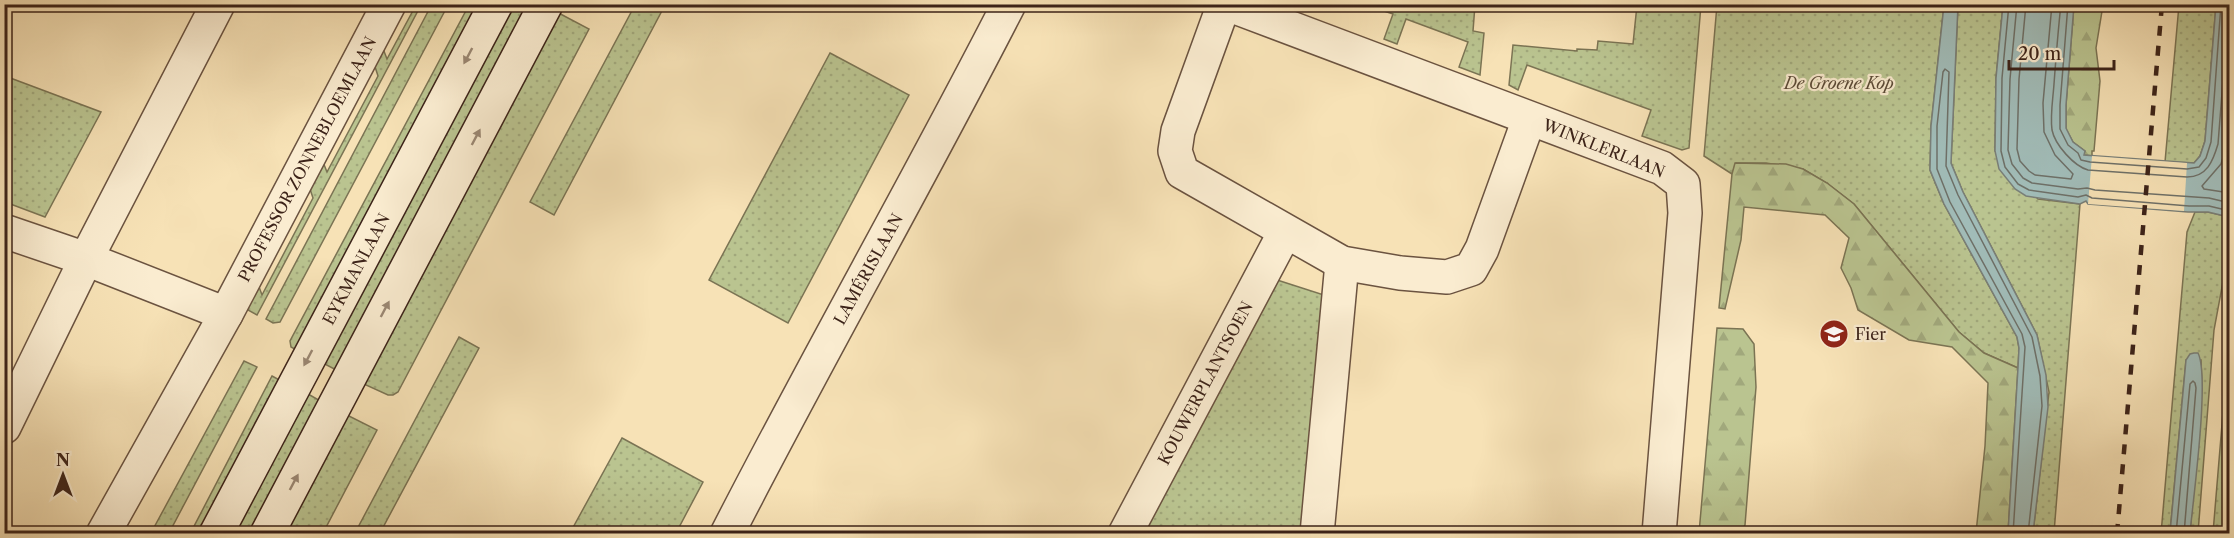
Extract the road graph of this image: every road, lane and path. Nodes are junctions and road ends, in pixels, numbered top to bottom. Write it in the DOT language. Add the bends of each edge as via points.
graph roads {
  1 [pos="218,4"];
  2 [pos="389,4"];
  3 [pos="496,4"];
  4 [pos="546,4"];
  5 [pos="1009,4"];
  6 [pos="1226,4"];
  7 [pos="1530,119"];
  8 [pos="4,231"];
  9 [pos="1285,231"];
  10 [pos="86,260"];
  11 [pos="1342,263"];
  12 [pos="226,314"];
  13 [pos="4,427"];
  14 [pos="104,534"];
  15 [pos="216,534"];
  16 [pos="267,534"];
  17 [pos="727,534"];
  18 [pos="1125,534"];
  19 [pos="1317,534"];
  20 [pos="1659,534"];
  1 -- 10 [label="street"];
  2 -- 12 [label="street, PROFESSOR ZONNEBLOEMLAAN"];
  3 -- 15 [label="street, EYKMANLAAN, one-way"];
  16 -- 4 [label="street, one-way"];
  5 -- 17 [label="street, LAMÉRISLAAN"];
  6 -- 7 [label="street, WINKLERLAAN"];
  6 -- 9 [label="street" via="1178,131 1175,151 1182,172"];
  7 -- 11 [label="street" via="1472,269 1448,277"];
  7 -- 20 [label="street, WINKLERLAAN" via="1662,168 1683,184 1685,213"];
  8 -- 10 [label="street"];
  9 -- 11 [label="street"];
  9 -- 18 [label="street, KOUWERPLANTSOEN"];
  10 -- 12 [label="street"];
  10 -- 13 [label="street"];
  11 -- 19 [label="street"];
  12 -- 14 [label="street, PROFESSOR ZONNEBLOEMLAAN"];
}
